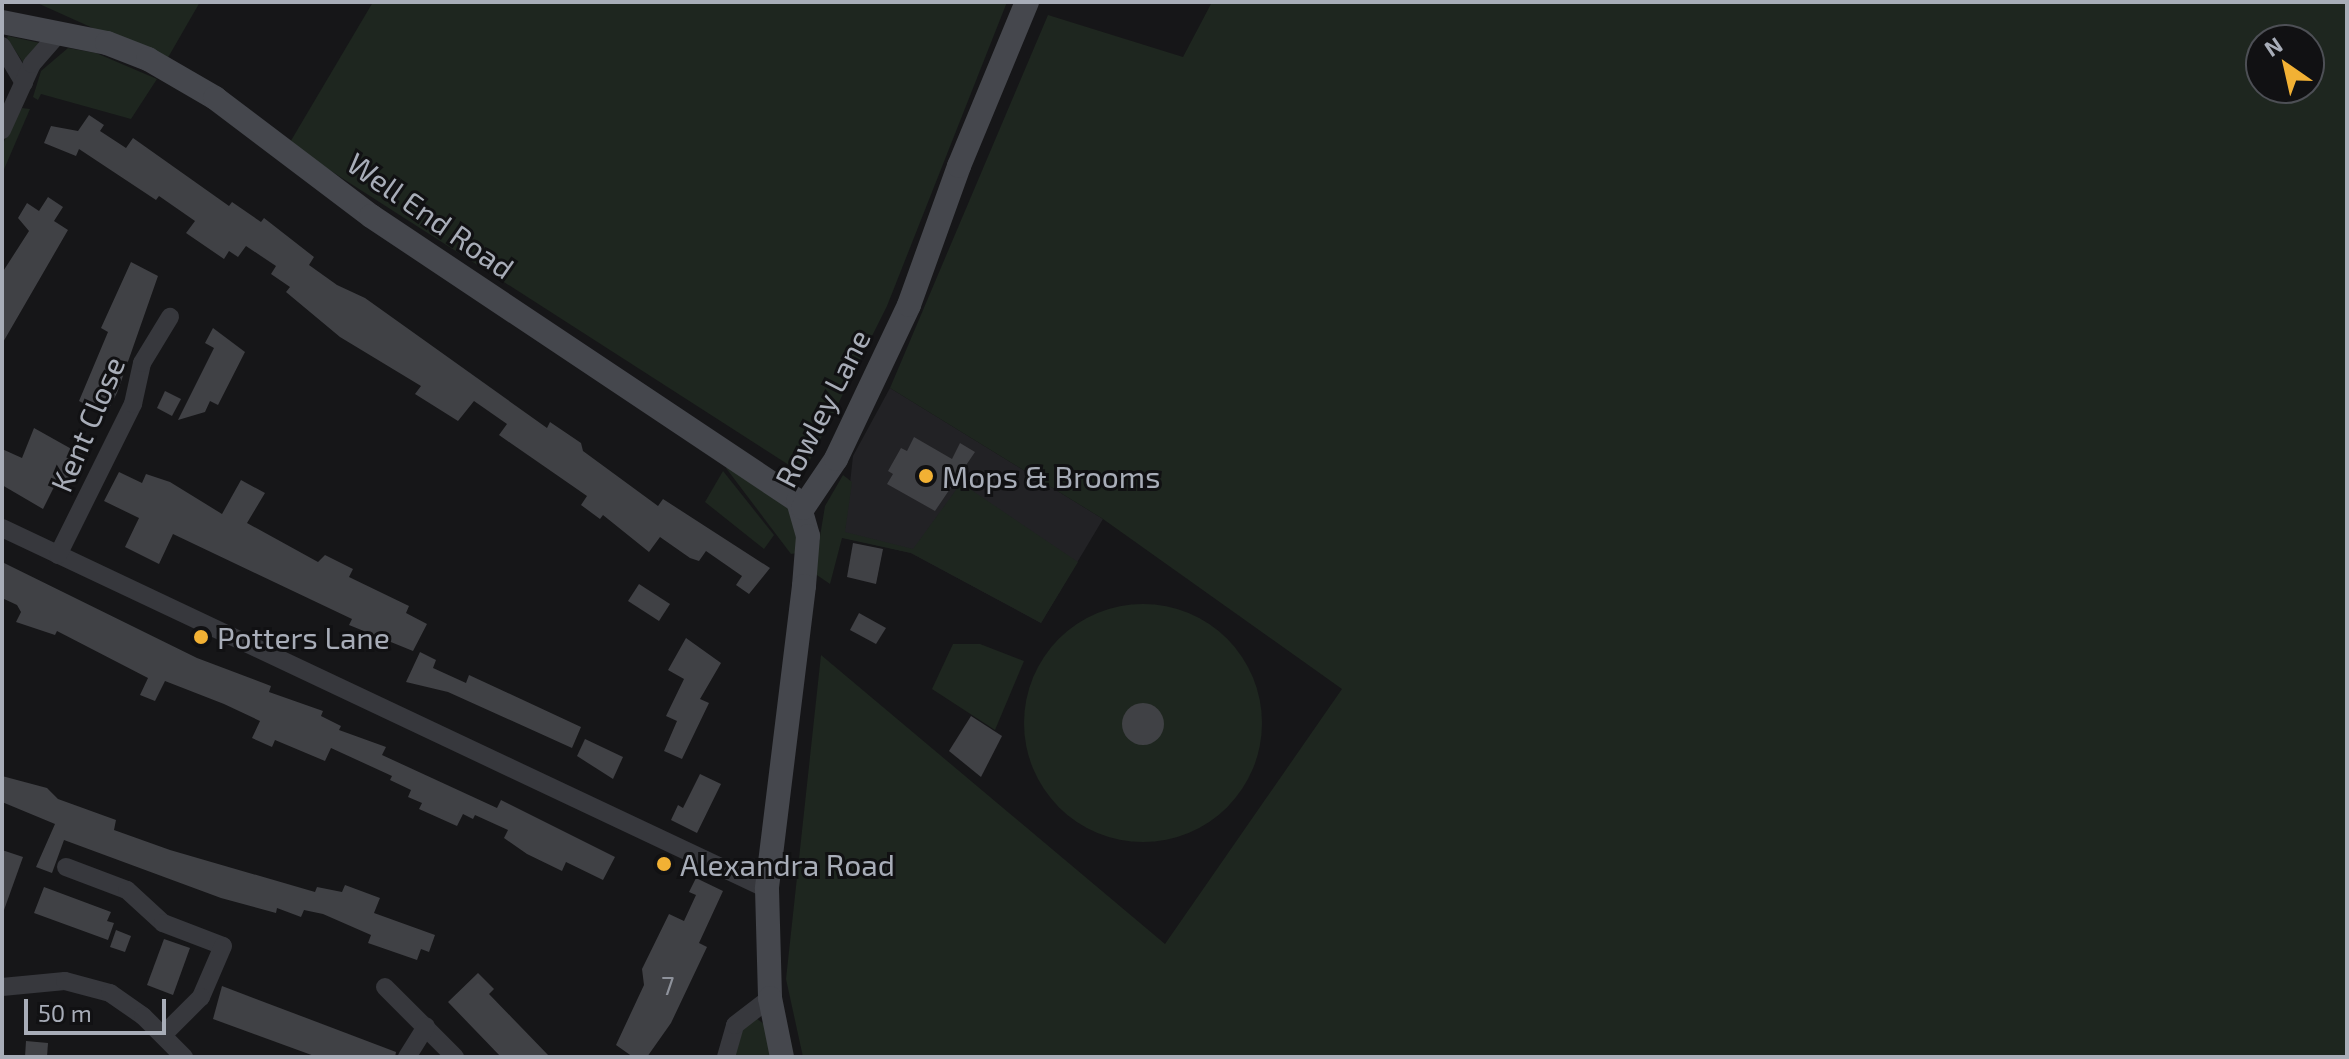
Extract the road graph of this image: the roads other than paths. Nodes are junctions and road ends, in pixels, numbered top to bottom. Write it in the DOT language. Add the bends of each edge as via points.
graph roads {
  1 [pos="1027,2"];
  2 [pos="2,22"];
  3 [pos="60,32"];
  4 [pos="2,46"];
  5 [pos="24,83"];
  6 [pos="2,130"];
  7 [pos="170,317"];
  8 [pos="803,508"];
  9 [pos="2,528"];
  10 [pos="58,555"];
  11 [pos="66,867"];
  12 [pos="767,889"];
  13 [pos="2,987"];
  14 [pos="385,987"];
  15 [pos="770,998"];
  16 [pos="426,1027"];
  17 [pos="163,1035"];
  18 [pos="184,1057"];
  19 [pos="407,1057"];
  20 [pos="455,1057"];
  21 [pos="726,1057"];
  22 [pos="782,1057"];
  1 -- 8 [label="street, Rowley Lane" via="909,305 836,459"];
  2 -- 3 [label="street, Well End Road"];
  3 -- 5 [label="street"];
  3 -- 8 [label="street, Well End Road" via="148,59 215,98 371,216 789,493"];
  4 -- 5 [label="street"];
  5 -- 6 [label="street"];
  7 -- 10 [label="street, Kent Close" via="142,363 133,404"];
  8 -- 12 [label="street, Rowley Lane" via="808,536 797,669"];
  9 -- 10 [label="street"];
  10 -- 12 [label="street"];
  11 -- 17 [label="street" via="127,890 163,923 223,946 201,997"];
  12 -- 15 [label="street, Rowley Lane"];
  13 -- 17 [label="street" via="42,980 84,985 127,1003"];
  14 -- 16 [label="street"];
  15 -- 21 [label="street" via="735,1025"];
  15 -- 22 [label="street, Rowley Lane"];
  16 -- 19 [label="street"];
  16 -- 20 [label="street"];
  17 -- 18 [label="street"];
}
